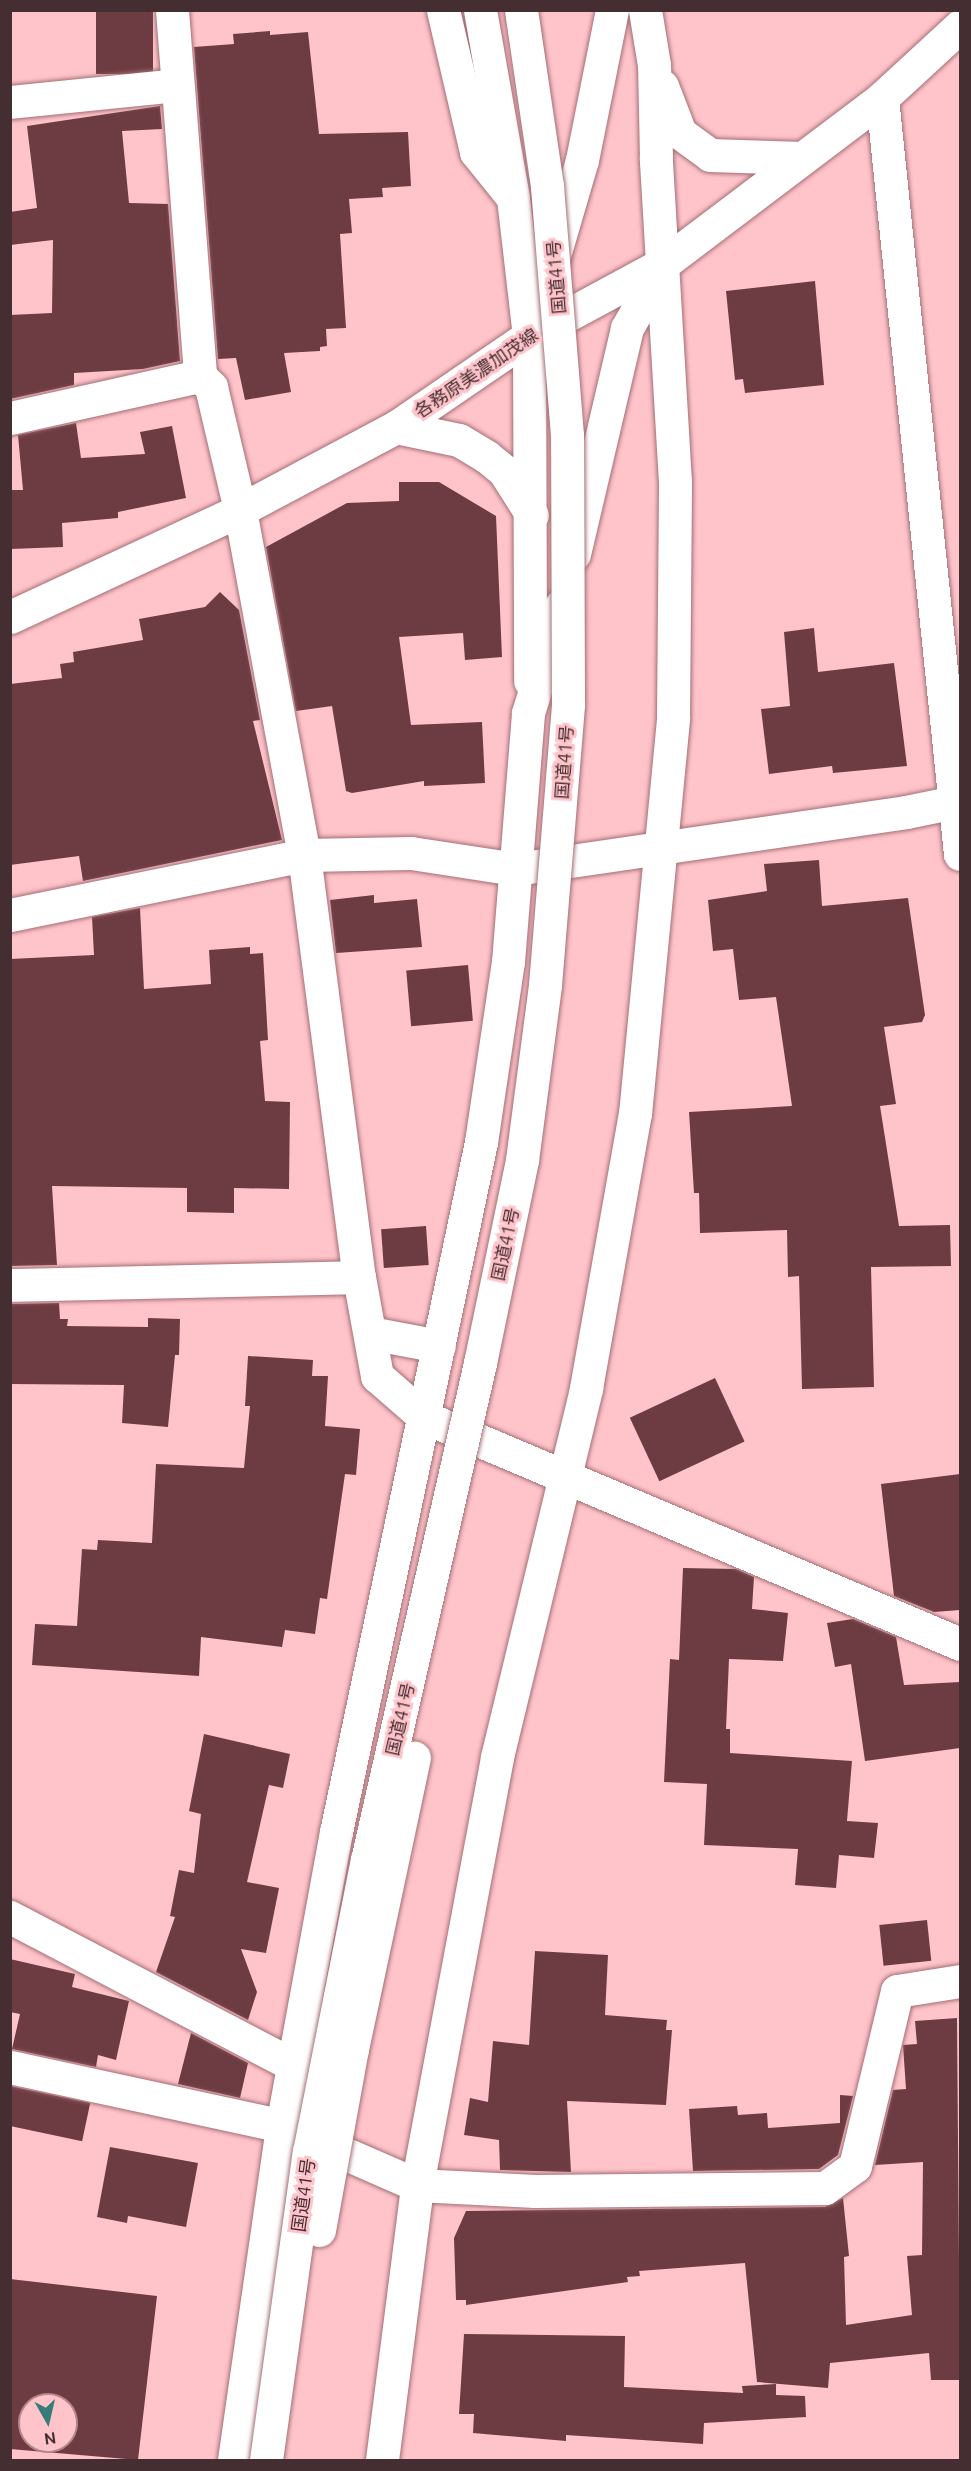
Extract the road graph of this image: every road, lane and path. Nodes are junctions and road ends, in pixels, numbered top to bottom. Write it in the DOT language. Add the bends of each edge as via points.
graph roads {
  1 [pos="172,10"];
  2 [pos="443,10"];
  3 [pos="480,10"];
  4 [pos="521,10"];
  5 [pos="541,10"];
  6 [pos="612,10"];
  7 [pos="645,10"];
  8 [pos="960,26"];
  9 [pos="654,65"];
  10 [pos="177,85"];
  11 [pos="882,98"];
  12 [pos="10,102"];
  13 [pos="802,158"];
  14 [pos="513,198"];
  15 [pos="664,263"];
  16 [pos="529,336"];
  17 [pos="200,376"];
  18 [pos="10,418"];
  19 [pos="396,427"];
  20 [pos="240,510"];
  21 [pos="532,515"];
  22 [pos="10,617"];
  23 [pos="528,713"];
  24 [pos="958,801"];
  25 [pos="663,848"];
  26 [pos="960,854"];
  27 [pos="304,855"];
  28 [pos="516,869"];
  29 [pos="10,915"];
  30 [pos="359,1277"];
  31 [pos="10,1285"];
  32 [pos="370,1333"];
  33 [pos="439,1346"];
  34 [pos="424,1417"];
  35 [pos="567,1474"];
  36 [pos="960,1644"];
  37 [pos="10,1917"];
  38 [pos="960,1981"];
  39 [pos="293,2065"];
  40 [pos="10,2067"];
  41 [pos="282,2126"];
  42 [pos="417,2185"];
  43 [pos="389,2406"];
  44 [pos="234,2460"];
  45 [pos="266,2460"];
  46 [pos="288,2460"];
  47 [pos="366,2460"];
  48 [pos="382,2460"];
  1 -- 10 [label="main road"];
  2 -- 14 [label="main road" via="476,152"];
  3 -- 14 [label="main road"];
  4 -- 45 [label="main road, 国道41号, bridge" via="547,186 567,447 568,704 545,985 519,1172 365,1871 309,2152"];
  5 -- 46 [label="main road, 国道41号, bridge" via="560,127 573,258 590,522 589,656 572,926 557,1056 513,1316 352,2049 313,2261"];
  6 -- 16 [label="main road" via="582,160"];
  7 -- 9 [label="main road"];
  8 -- 11 [label="main road, 各務原美濃加茂線"];
  9 -- 13 [label="main road" via="680,134 710,155"];
  9 -- 15 [label="main road"];
  10 -- 12 [label="main road"];
  10 -- 17 [label="main road"];
  11 -- 13 [label="main road, 各務原美濃加茂線"];
  11 -- 24 [label="main road"];
  13 -- 15 [label="main road, 各務原美濃加茂線"];
  14 -- 16 [label="main road"];
  15 -- 16 [label="main road, 各務原美濃加茂線"];
  15 -- 23 [label="main road" via="627,328 555,635"];
  15 -- 25 [label="main road" via="675,493 673,717"];
  16 -- 19 [label="main road, 各務原美濃加茂線"];
  16 -- 21 [label="main road"];
  17 -- 18 [label="main road"];
  17 -- 20 [label="main road" via="211,387"];
  19 -- 20 [label="main road, 各務原美濃加茂線"];
  19 -- 21 [label="main road" via="459,440 487,457 504,471"];
  20 -- 22 [label="main road, 各務原美濃加茂線"];
  20 -- 27 [label="main road"];
  21 -- 23 [label="main road"];
  23 -- 28 [label="main road"];
  24 -- 25 [label="main road"];
  24 -- 26 [label="main road"];
  25 -- 28 [label="main road"];
  25 -- 35 [label="main road" via="635,1114"];
  27 -- 28 [label="main road" via="411,853"];
  27 -- 29 [label="main road"];
  27 -- 30 [label="main road"];
  28 -- 33 [label="main road" via="508,962 481,1142"];
  30 -- 31 [label="main road"];
  30 -- 32 [label="main road"];
  32 -- 33 [label="main road"];
  32 -- 34 [label="main road" via="377,1376"];
  33 -- 34 [label="main road"];
  34 -- 35 [label="main road"];
  34 -- 39 [label="main road" via="336,1832"];
  35 -- 36 [label="main road"];
  35 -- 42 [label="main road" via="497,1757"];
  37 -- 39 [label="main road"];
  38 -- 42 [label="main road" via="897,1991 855,2166 825,2188 535,2192"];
  39 -- 41 [label="main road"];
  40 -- 41 [label="main road"];
  41 -- 42 [label="main road"];
  41 -- 44 [label="main road"];
  42 -- 43 [label="main road"];
  43 -- 47 [label="main road"];
  43 -- 48 [label="main road"];
}
